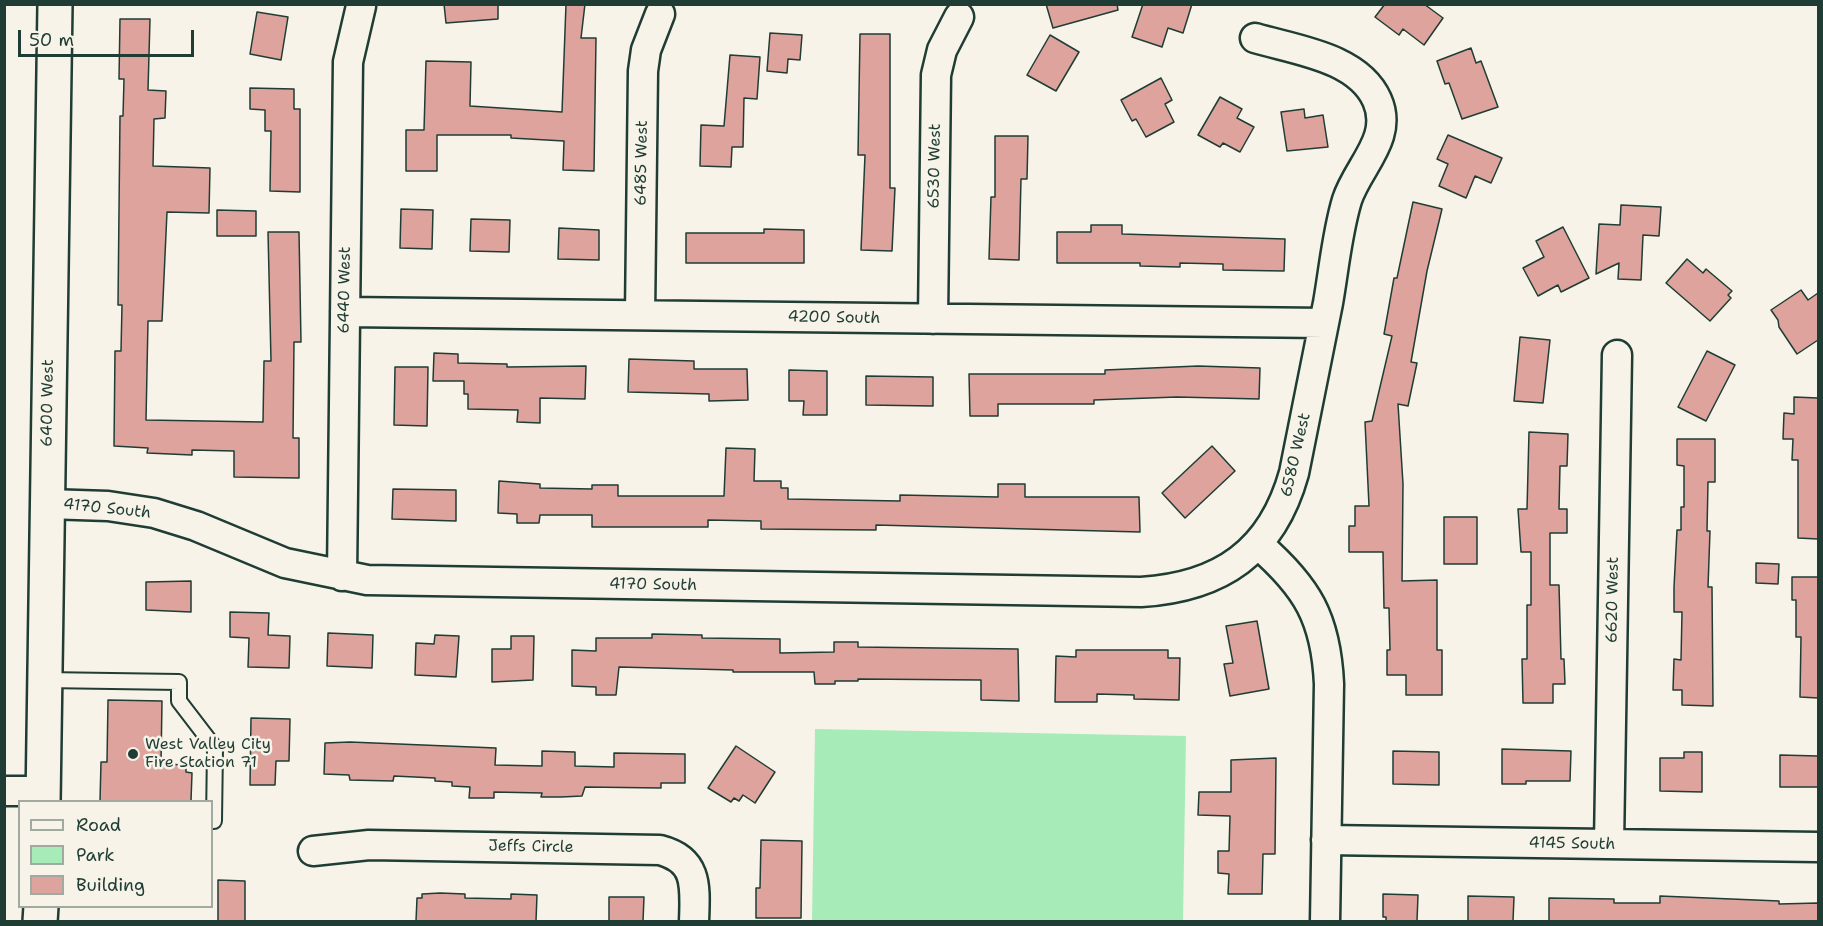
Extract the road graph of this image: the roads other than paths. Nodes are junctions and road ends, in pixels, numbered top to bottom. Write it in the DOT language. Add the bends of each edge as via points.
graph roads {
  1 [pos="55,4"];
  2 [pos="361,6"];
  3 [pos="660,14"];
  4 [pos="959,17"];
  5 [pos="1255,38"];
  6 [pos="345,312"];
  7 [pos="640,315"];
  8 [pos="933,319"];
  9 [pos="1324,323"];
  10 [pos="1617,355"];
  11 [pos="47,504"];
  12 [pos="1259,544"];
  13 [pos="342,576"];
  14 [pos="44,680"];
  15 [pos="4,791"];
  16 [pos="43,796"];
  17 [pos="213,821"];
  18 [pos="1326,840"];
  19 [pos="1609,844"];
  20 [pos="1818,847"];
  21 [pos="313,851"];
  22 [pos="694,921"];
  23 [pos="1325,921"];
  1 -- 11 [label="street, 6400 West"];
  2 -- 6 [label="street, 6440 West" via="348,62"];
  3 -- 7 [label="street, 6485 West" via="646,50 643,71"];
  4 -- 8 [label="street, 6530 West" via="942,50 936,75"];
  5 -- 9 [label="street, 6580 West" via="1351,70 1371,89 1382,113 1378,140 1347,199"];
  6 -- 7 [label="street, 4200 South"];
  6 -- 13 [label="street, 6440 West"];
  7 -- 8 [label="street, 4200 South"];
  8 -- 9 [label="street, 4200 South"];
  9 -- 12 [label="street, 6580 West" via="1289,491"];
  10 -- 19 [label="street, 6620 West"];
  11 -- 13 [label="street, 4170 South" via="108,506 154,513 285,563"];
  11 -- 14 [label="street, 6400 West"];
  12 -- 13 [label="street, 4170 South" via="1239,561 1201,582 1141,592 391,581"];
  12 -- 18 [label="street" via="1308,597 1324,639 1329,684"];
  14 -- 16 [label="street, 6400 West"];
  14 -- 17 [label="lane" via="179,682 179,701 215,748"];
  15 -- 16 [label="street"];
  18 -- 19 [label="street, 4145 South"];
  18 -- 23 [label="street"];
  19 -- 20 [label="street, 4145 South"];
  21 -- 22 [label="street, Jeffs Circle" via="369,845 660,850 678,856 690,870"];
}
